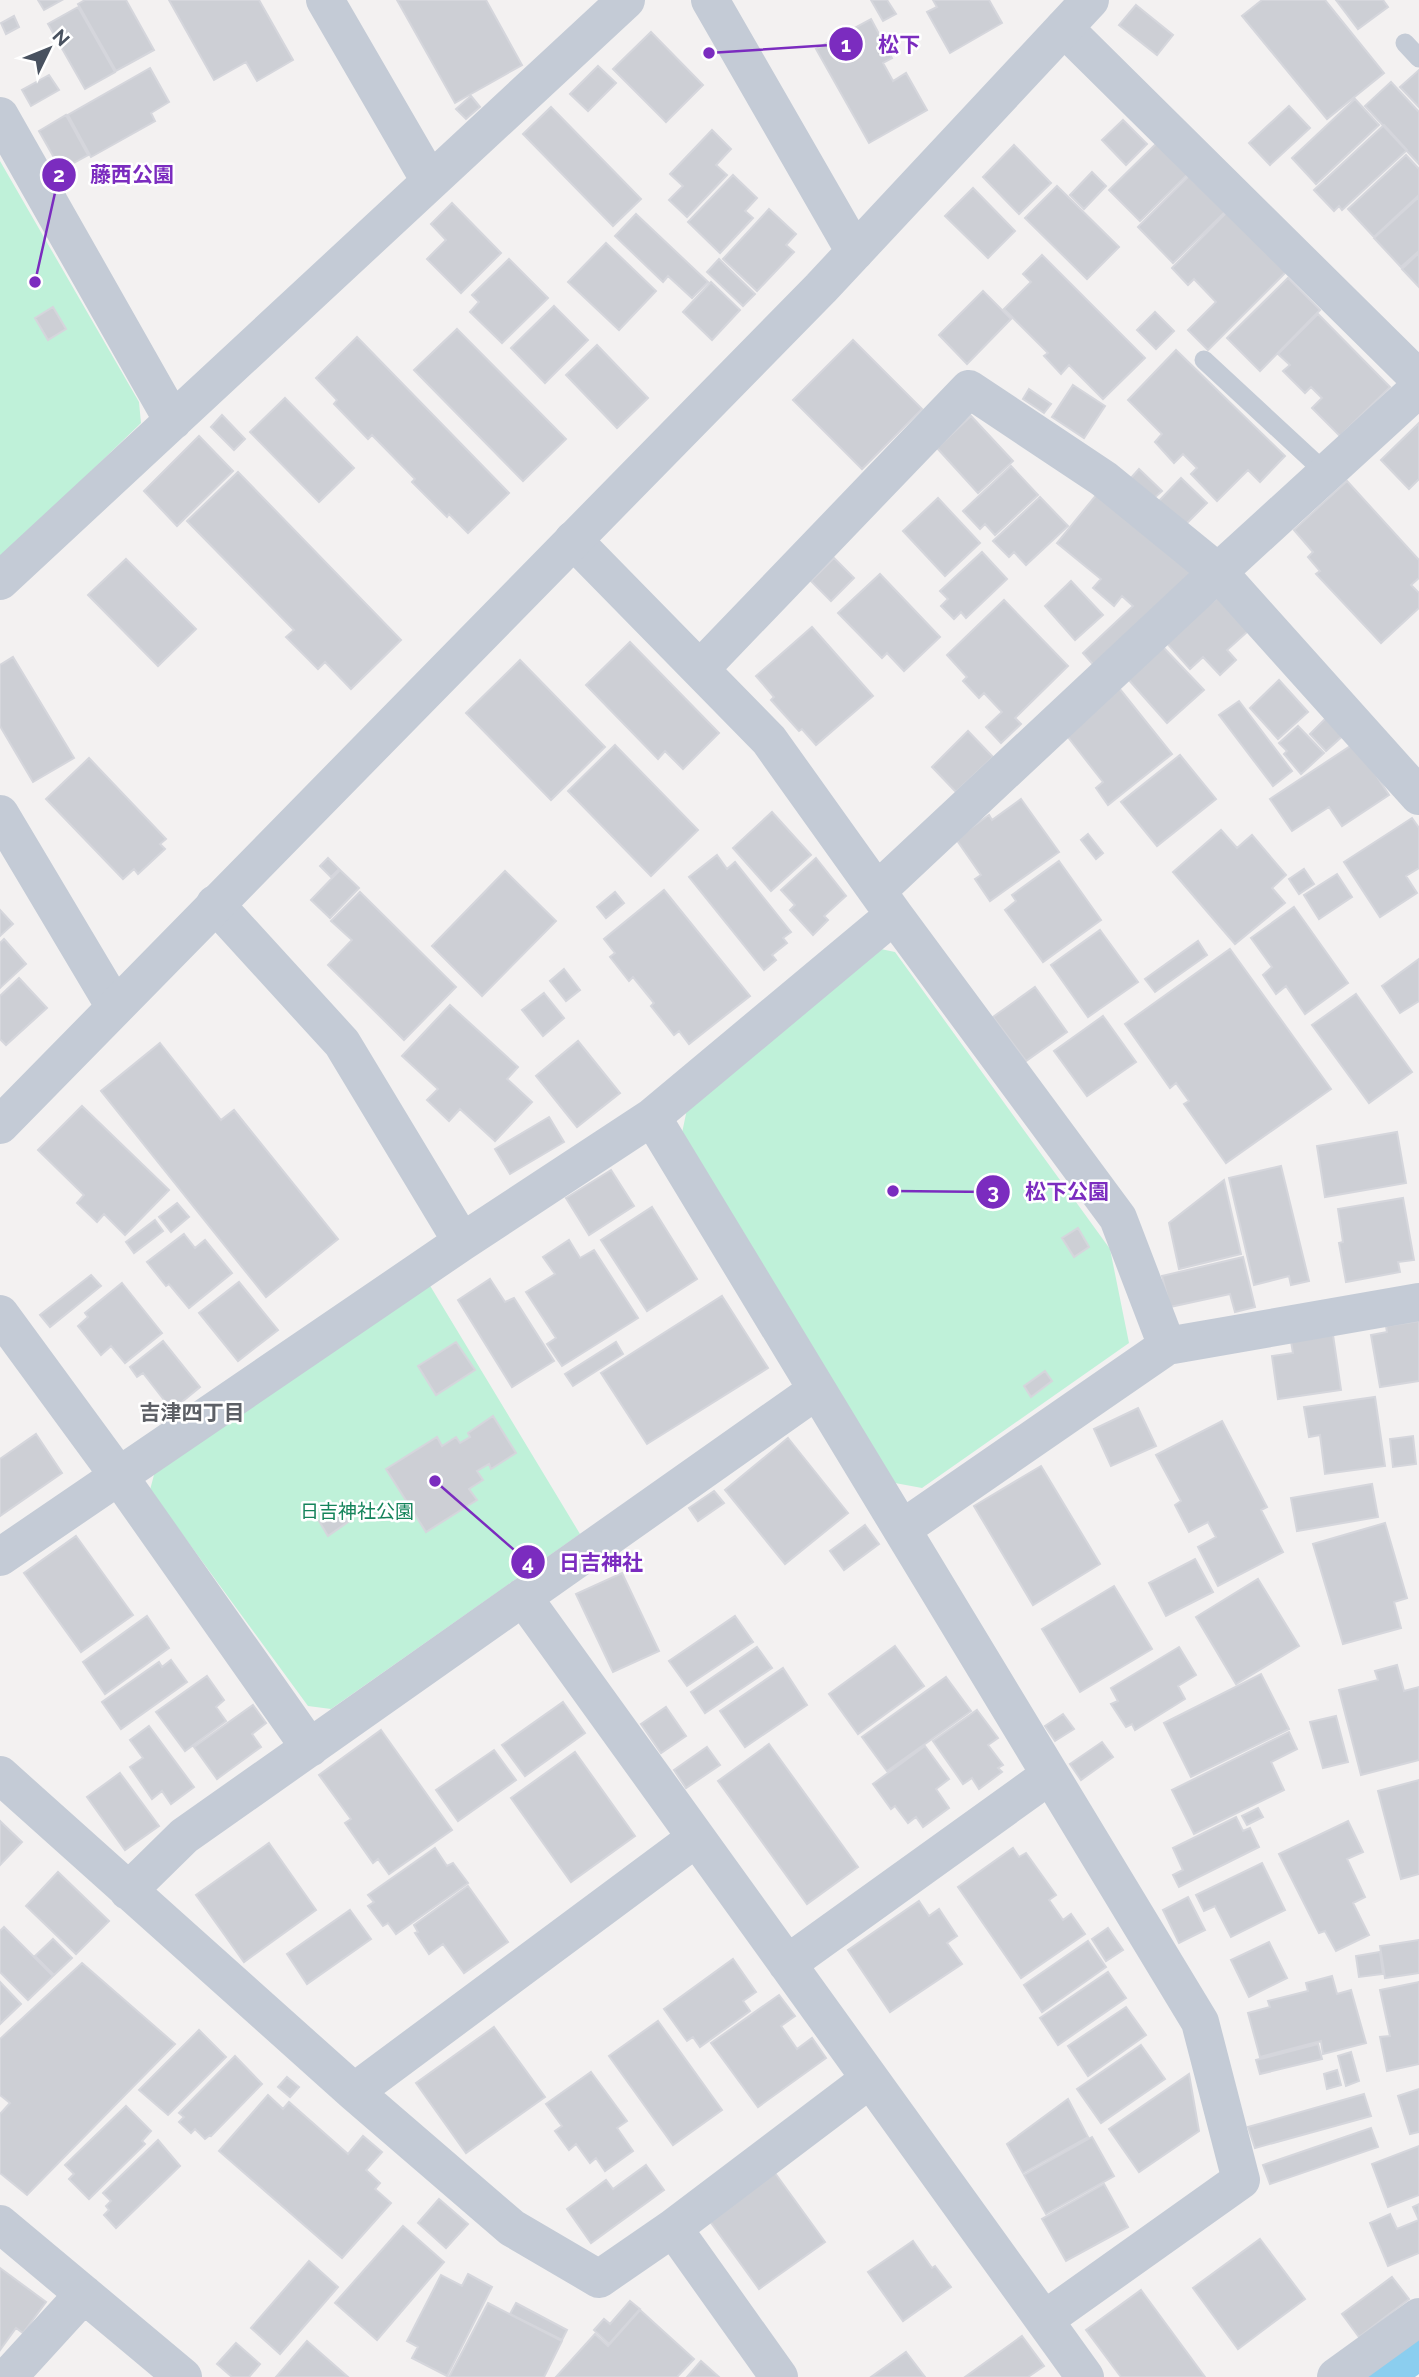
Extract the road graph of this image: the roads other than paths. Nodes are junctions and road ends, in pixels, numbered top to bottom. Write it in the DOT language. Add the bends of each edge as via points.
graph roads {
  1 [pos="325,0"];
  2 [pos="626,0"];
  3 [pos="710,0"];
  4 [pos="1090,0"];
  5 [pos="1063,28"];
  6 [pos="1405,43"];
  7 [pos="1419,58"];
  8 [pos="0,116"];
  9 [pos="429,181"];
  10 [pos="855,252"];
  11 [pos="1205,360"];
  12 [pos="1419,379"];
  13 [pos="1419,388"];
  14 [pos="173,421"];
  15 [pos="1326,473"];
  16 [pos="573,540"];
  17 [pos="1218,572"];
  18 [pos="0,581"];
  19 [pos="700,669"];
  20 [pos="1419,796"];
  21 [pos="0,814"];
  22 [pos="886,903"];
  23 [pos="215,904"];
  24 [pos="115,1007"];
  25 [pos="652,1117"];
  26 [pos="0,1125"];
  27 [pos="462,1242"];
  28 [pos="1419,1302"];
  29 [pos="0,1314"];
  30 [pos="1167,1346"];
  31 [pos="817,1390"];
  32 [pos="118,1475"];
  33 [pos="902,1529"];
  34 [pos="0,1557"];
  35 [pos="523,1597"];
  36 [pos="310,1748"];
  37 [pos="0,1775"];
  38 [pos="1050,1775"];
  39 [pos="696,1838"];
  40 [pos="128,1891"];
  41 [pos="786,1964"];
  42 [pos="870,2079"];
  43 [pos="354,2092"];
  44 [pos="0,2224"];
  45 [pos="673,2228"];
  46 [pos="84,2294"];
  47 [pos="1419,2317"];
  48 [pos="1044,2320"];
  49 [pos="8,2377"];
  50 [pos="183,2377"];
  51 [pos="779,2377"];
  52 [pos="1085,2377"];
  53 [pos="1336,2377"];
  1 -- 9 [label="street"];
  2 -- 9 [label="street"];
  3 -- 10 [label="street"];
  4 -- 5 [label="street"];
  5 -- 10 [label="street"];
  5 -- 12 [label="street"];
  6 -- 7 [label="lane"];
  8 -- 14 [label="street"];
  9 -- 14 [label="street"];
  10 -- 16 [label="street"];
  11 -- 15 [label="lane"];
  13 -- 15 [label="street"];
  14 -- 18 [label="street"];
  15 -- 17 [label="street"];
  16 -- 19 [label="street"];
  16 -- 23 [label="street"];
  17 -- 19 [label="street" via="1104,480 969,389"];
  17 -- 20 [label="street"];
  17 -- 22 [label="street"];
  19 -- 22 [label="street" via="769,740"];
  21 -- 24 [label="street"];
  22 -- 25 [label="street"];
  22 -- 30 [label="street" via="1118,1218"];
  23 -- 24 [label="street"];
  23 -- 27 [label="street" via="342,1043"];
  24 -- 26 [label="street"];
  25 -- 27 [label="street"];
  25 -- 31 [label="street"];
  27 -- 32 [label="street"];
  28 -- 30 [label="street"];
  29 -- 32 [label="street"];
  30 -- 33 [label="street"];
  31 -- 33 [label="street"];
  31 -- 35 [label="street"];
  32 -- 34 [label="street"];
  32 -- 36 [label="street"];
  33 -- 38 [label="street"];
  35 -- 36 [label="street"];
  35 -- 39 [label="street"];
  36 -- 40 [label="street" via="184,1836"];
  37 -- 40 [label="street"];
  38 -- 41 [label="street"];
  38 -- 48 [label="street" via="1200,2022 1241,2180"];
  39 -- 41 [label="street"];
  39 -- 43 [label="street"];
  40 -- 43 [label="street"];
  41 -- 42 [label="street"];
  42 -- 45 [label="street"];
  42 -- 48 [label="street"];
  43 -- 45 [label="street" via="512,2228 598,2279"];
  44 -- 46 [label="street"];
  45 -- 51 [label="street"];
  46 -- 49 [label="street"];
  46 -- 50 [label="street"];
  47 -- 53 [label="street"];
  48 -- 52 [label="street"];
}
